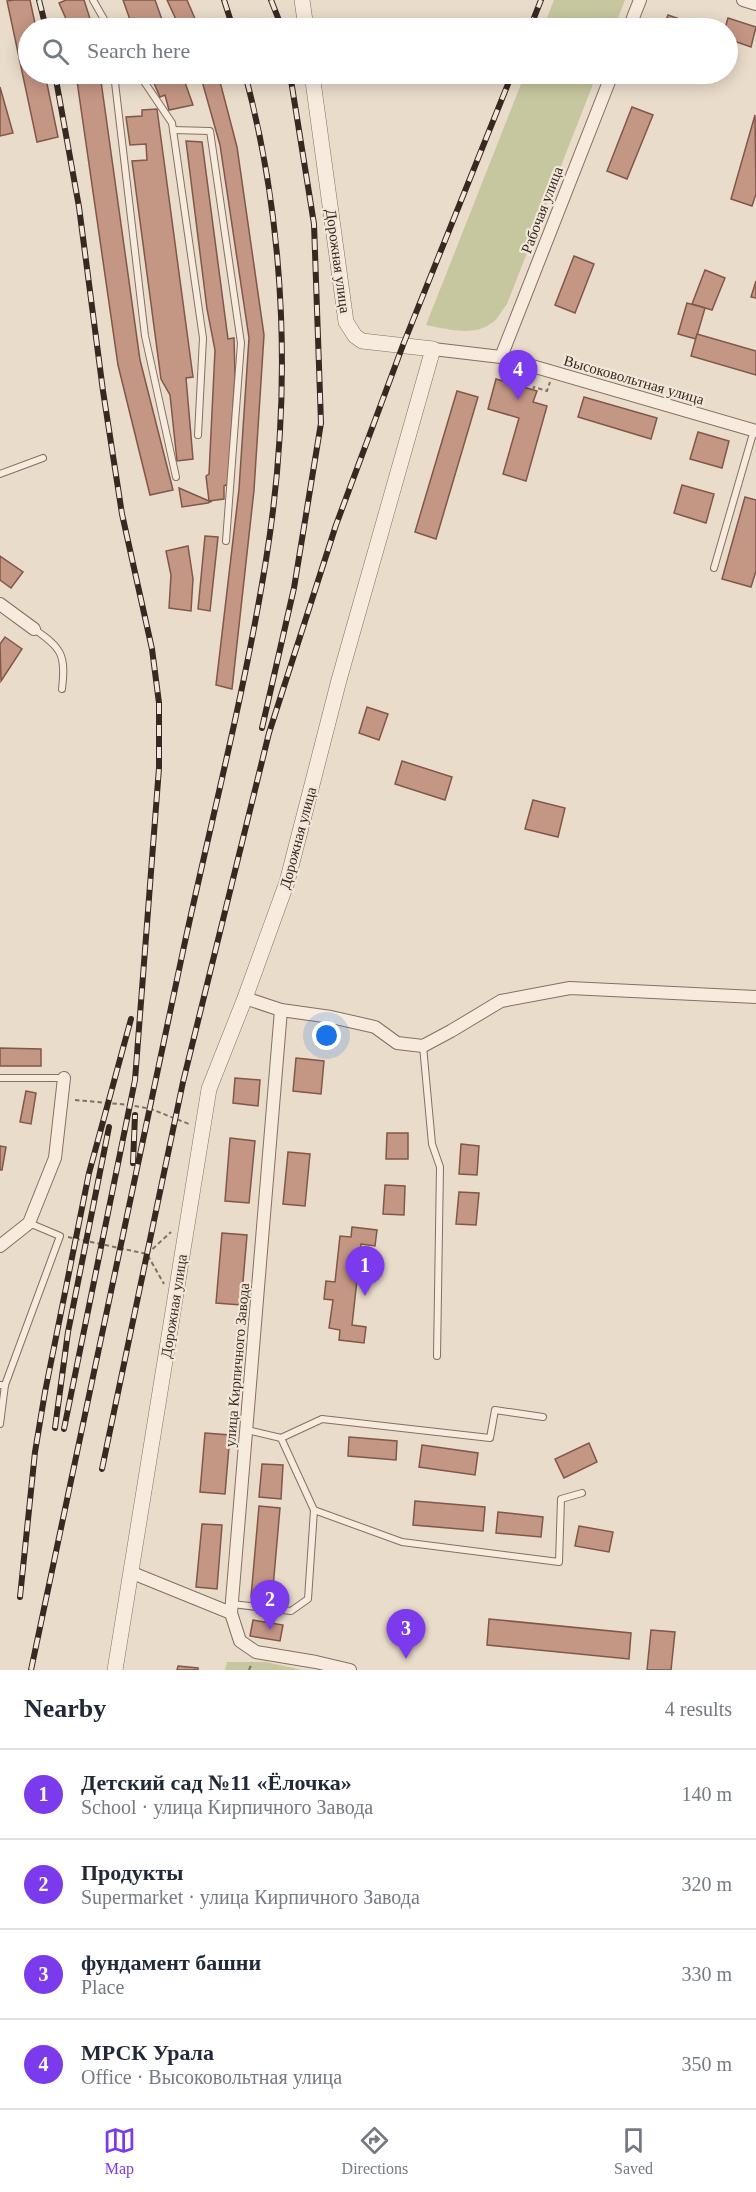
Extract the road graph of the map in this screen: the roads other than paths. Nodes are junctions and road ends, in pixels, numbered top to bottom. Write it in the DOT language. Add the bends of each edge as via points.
graph roads {
  1 [pos="93,0"];
  2 [pos="302,0"];
  3 [pos="640,0"];
  4 [pos="743,0"];
  5 [pos="756,4"];
  6 [pos="103,18"];
  7 [pos="305,18"];
  8 [pos="633,18"];
  9 [pos="115,84"];
  10 [pos="147,84"];
  11 [pos="313,84"];
  12 [pos="608,84"];
  13 [pos="173,130"];
  14 [pos="433,350"];
  15 [pos="501,357"];
  16 [pos="755,431"];
  17 [pos="198,435"];
  18 [pos="43,458"];
  19 [pos="0,474"];
  20 [pos="176,477"];
  21 [pos="226,541"];
  22 [pos="714,568"];
  23 [pos="0,604"];
  24 [pos="34,629"];
  25 [pos="62,688"];
  26 [pos="756,997"];
  27 [pos="245,998"];
  28 [pos="281,1010"];
  29 [pos="423,1046"];
  30 [pos="0,1078"];
  31 [pos="64,1078"];
  32 [pos="29,1223"];
  33 [pos="0,1246"];
  34 [pos="437,1356"];
  35 [pos="2,1385"];
  36 [pos="543,1417"];
  37 [pos="0,1424"];
  38 [pos="247,1430"];
  39 [pos="281,1438"];
  40 [pos="582,1493"];
  41 [pos="315,1510"];
  42 [pos="130,1572"];
  43 [pos="231,1608"];
  44 [pos="115,1670"];
  45 [pos="350,1670"];
  1 -- 6 [label="lane"];
  2 -- 7 [label="street"];
  3 -- 8 [label="street"];
  4 -- 5 [label="street"];
  9 -- 20 [label="lane" via="145,336"];
  10 -- 13 [label="lane"];
  11 -- 14 [label="street, Дорожная улица" via="346,322 362,340"];
  12 -- 15 [label="street, Рабочая улица"];
  13 -- 17 [label="lane" via="203,338"];
  13 -- 21 [label="lane" via="210,131 241,343"];
  14 -- 15 [label="street, Высоковольтная улица"];
  14 -- 27 [label="street, Дорожная улица" via="339,680 287,882"];
  15 -- 16 [label="street, Высоковольтная улица"];
  16 -- 22 [label="lane"];
  18 -- 19 [label="lane"];
  23 -- 24 [label="street"];
  24 -- 25 [label="lane" via="52,641 61,655 65,665"];
  26 -- 29 [label="street" via="570,988 501,1001"];
  27 -- 28 [label="street"];
  27 -- 42 [label="street, Дорожная улица" via="209,1089"];
  28 -- 29 [label="street" via="375,1028 397,1043"];
  28 -- 38 [label="street, улица Кирпичного Завода"];
  29 -- 34 [label="lane" via="432,1144 440,1167"];
  30 -- 31 [label="lane"];
  31 -- 32 [label="street" via="55,1158"];
  32 -- 33 [label="street"];
  32 -- 35 [label="lane" via="60,1236"];
  35 -- 37 [label="lane"];
  36 -- 39 [label="lane" via="495,1410 490,1438 322,1419"];
  38 -- 39 [label="lane"];
  38 -- 43 [label="street, улица Кирпичного Завода"];
  39 -- 41 [label="lane"];
  40 -- 41 [label="lane" via="561,1499 559,1562 402,1542"];
  41 -- 43 [label="lane" via="308,1599 291,1611"];
  42 -- 43 [label="street"];
  42 -- 44 [label="street, Дорожная улица"];
  43 -- 45 [label="street" via="240,1641 256,1652"];
}
